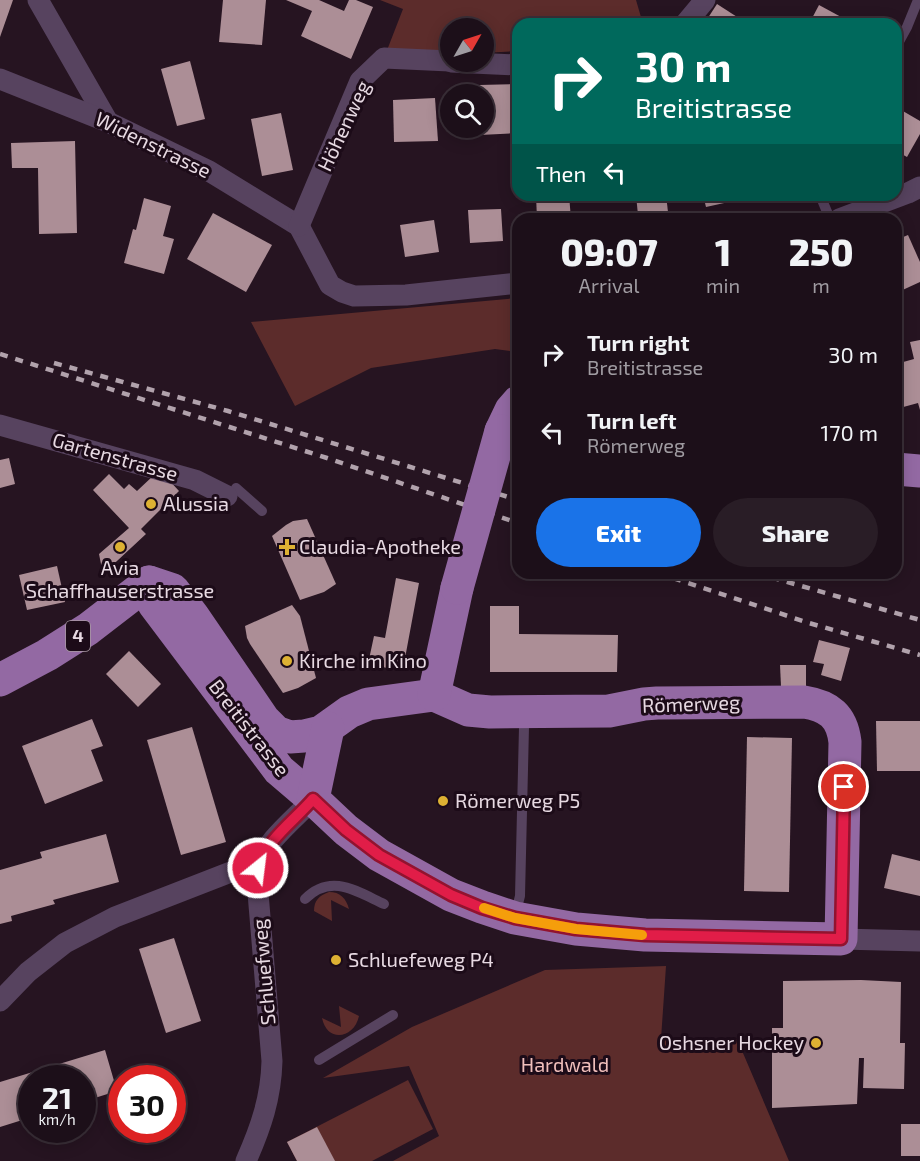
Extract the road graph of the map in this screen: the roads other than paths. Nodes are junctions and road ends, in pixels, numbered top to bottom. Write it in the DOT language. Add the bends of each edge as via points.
graph roads {
  1 [pos="38,0"];
  2 [pos="705,0"];
  3 [pos="918,0"];
  4 [pos="691,18"];
  5 [pos="902,36"];
  6 [pos="440,61"];
  7 [pos="494,64"];
  8 [pos="512,65"];
  9 [pos="0,79"];
  10 [pos="108,122"];
  11 [pos="920,187"];
  12 [pos="902,195"];
  13 [pos="886,201"];
  14 [pos="854,213"];
  15 [pos="299,226"];
  16 [pos="512,284"];
  17 [pos="512,410"];
  18 [pos="0,425"];
  19 [pos="902,470"];
  20 [pos="920,472"];
  21 [pos="232,492"];
  22 [pos="262,511"];
  23 [pos="149,582"];
  24 [pos="0,680"];
  25 [pos="434,695"];
  26 [pos="524,727"];
  27 [pos="328,728"];
  28 [pos="313,799"];
  29 [pos="258,868"];
  30 [pos="305,899"];
  31 [pos="384,904"];
  32 [pos="515,918"];
  33 [pos="841,939"];
  34 [pos="920,941"];
  35 [pos="0,1001"];
  36 [pos="393,1015"];
  37 [pos="319,1060"];
  38 [pos="246,1161"];
  1 -- 10 [label="street"];
  2 -- 4 [label="street"];
  3 -- 5 [label="lane"];
  6 -- 15 [label="street, Höhenweg" via="384,58 360,81"];
  7 -- 8 [label="street, Höhenweg"];
  9 -- 10 [label="street, Widenstrasse"];
  10 -- 15 [label="street, Widenstrasse" via="209,171"];
  11 -- 12 [label="street"];
  13 -- 14 [label="street"];
  15 -- 16 [label="street" via="330,285 354,296 406,295"];
  17 -- 25 [label="main road, bridge" via="501,431 457,588"];
  18 -- 21 [label="street, Gartenstrasse"];
  19 -- 20 [label="main road"];
  21 -- 22 [label="lane"];
  23 -- 24 [label="main road, 4" via="88,629"];
  23 -- 27 [label="main road, Breitistrasse" via="173,590 276,732 291,737"];
  23 -- 28 [label="main road, Breitistrasse" via="154,604 279,770"];
  25 -- 27 [label="main road" via="368,704"];
  25 -- 33 [label="main road, Römerweg" via="468,710 490,712 609,711 644,704 680,703 804,702 826,708 841,723 845,742"];
  26 -- 32 [label="lane" via="520,896"];
  27 -- 28 [label="main road"];
  28 -- 29 [label="street" via="268,847"];
  28 -- 32 [label="main road, Breitistrasse" via="379,855 451,895"];
  29 -- 35 [label="street" via="242,868 115,917 65,943"];
  29 -- 38 [label="street, Schluefweg" via="272,1077 266,1109"];
  30 -- 31 [label="lane" via="326,885 339,885"];
  32 -- 33 [label="main road, Breitistrasse" via="645,935"];
  33 -- 34 [label="street, Breitistrasse"];
  36 -- 37 [label="lane"];
}
